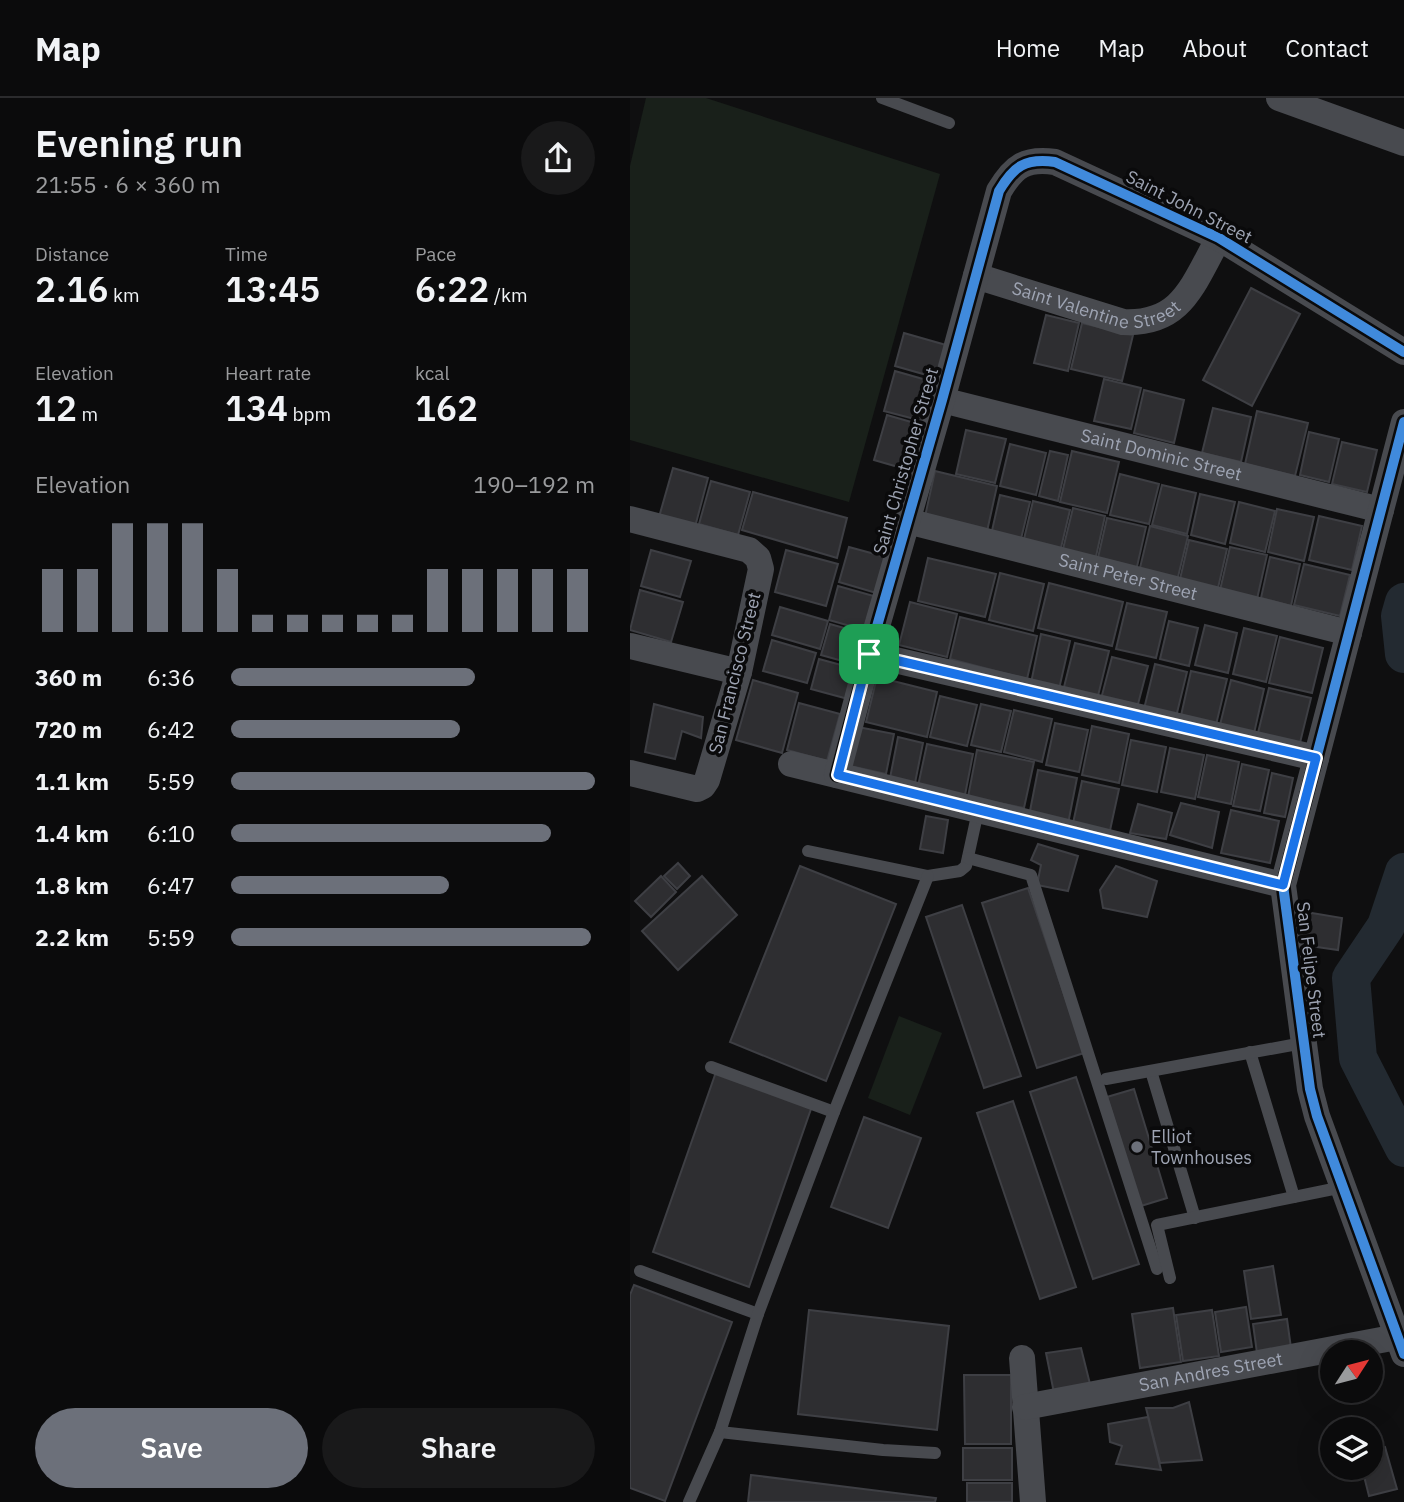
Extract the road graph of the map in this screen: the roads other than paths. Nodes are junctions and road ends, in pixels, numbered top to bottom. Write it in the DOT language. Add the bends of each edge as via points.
graph roads {
  1 [pos="882,98"];
  2 [pos="1279,98"];
  3 [pos="949,123"];
  4 [pos="1404,144"];
  5 [pos="1021,164"];
  6 [pos="1219,238"];
  7 [pos="976,276"];
  8 [pos="1404,352"];
  9 [pos="942,400"];
  10 [pos="1404,422"];
  11 [pos="1381,510"];
  12 [pos="630,519"];
  13 [pos="907,521"];
  14 [pos="1349,633"];
  15 [pos="630,646"];
  16 [pos="869,654"];
  17 [pos="738,673"];
  18 [pos="1316,758"];
  19 [pos="791,764"];
  20 [pos="630,773"];
  21 [pos="838,775"];
  22 [pos="978,811"];
  23 [pos="808,851"];
  24 [pos="968,858"];
  25 [pos="928,876"];
  26 [pos="1283,885"];
  27 [pos="1303,1042"];
  28 [pos="1250,1052"];
  29 [pos="711,1067"];
  30 [pos="1151,1071"];
  31 [pos="1106,1079"];
  32 [pos="834,1112"];
  33 [pos="1343,1186"];
  34 [pos="1294,1197"];
  35 [pos="1195,1217"];
  36 [pos="1157,1269"];
  37 [pos="640,1271"];
  38 [pos="1170,1278"];
  39 [pos="758,1314"];
  40 [pos="1401,1345"];
  41 [pos="1021,1358"];
  42 [pos="1025,1407"];
  43 [pos="720,1432"];
  44 [pos="935,1453"];
  45 [pos="689,1502"];
  46 [pos="1033,1502"];
  1 -- 3 [label="lane"];
  2 -- 4 [label="street"];
  5 -- 6 [label="street, Saint John Street" via="1037,159 1055,162"];
  5 -- 7 [label="street, Saint Christopher Street" via="999,191"];
  6 -- 7 [label="street, Saint Valentine Street" via="1183,300 1159,319 1142,323 1123,322"];
  6 -- 8 [label="street, Saint John Street"];
  7 -- 9 [label="street, Saint Christopher Street"];
  9 -- 11 [label="street, Saint Dominic Street"];
  9 -- 13 [label="street, Saint Christopher Street"];
  10 -- 11 [label="street, San Felipe Street"];
  11 -- 14 [label="street, San Felipe Street"];
  12 -- 17 [label="street, San Francisco Street" via="749,550 758,558 761,569"];
  13 -- 14 [label="street, Saint Peter Street"];
  13 -- 16 [label="street, Saint Christopher Street"];
  14 -- 18 [label="street, San Felipe Street"];
  15 -- 17 [label="street"];
  16 -- 18 [label="street"];
  16 -- 21 [label="street, Saint Christopher Street"];
  17 -- 20 [label="street, San Francisco Street" via="703,786 697,789"];
  18 -- 26 [label="street, San Felipe Street"];
  19 -- 21 [label="street"];
  21 -- 22 [label="street"];
  22 -- 24 [label="lane"];
  22 -- 26 [label="street"];
  23 -- 25 [label="lane"];
  24 -- 25 [label="lane" via="960,871"];
  24 -- 36 [label="lane" via="1031,875"];
  25 -- 32 [label="lane"];
  26 -- 27 [label="street, San Felipe Street"];
  27 -- 28 [label="lane"];
  27 -- 33 [label="street, San Felipe Street" via="1317,1116"];
  28 -- 30 [label="lane"];
  28 -- 34 [label="lane"];
  29 -- 32 [label="lane"];
  30 -- 31 [label="lane"];
  30 -- 35 [label="lane"];
  32 -- 39 [label="lane"];
  33 -- 34 [label="lane"];
  33 -- 40 [label="street, San Felipe Street"];
  34 -- 35 [label="lane"];
  35 -- 38 [label="lane" via="1157,1225"];
  37 -- 39 [label="lane"];
  39 -- 43 [label="lane"];
  40 -- 42 [label="street, San Andres Street"];
  41 -- 42 [label="street"];
  42 -- 46 [label="street"];
  43 -- 44 [label="lane"];
  43 -- 45 [label="lane"];
}
